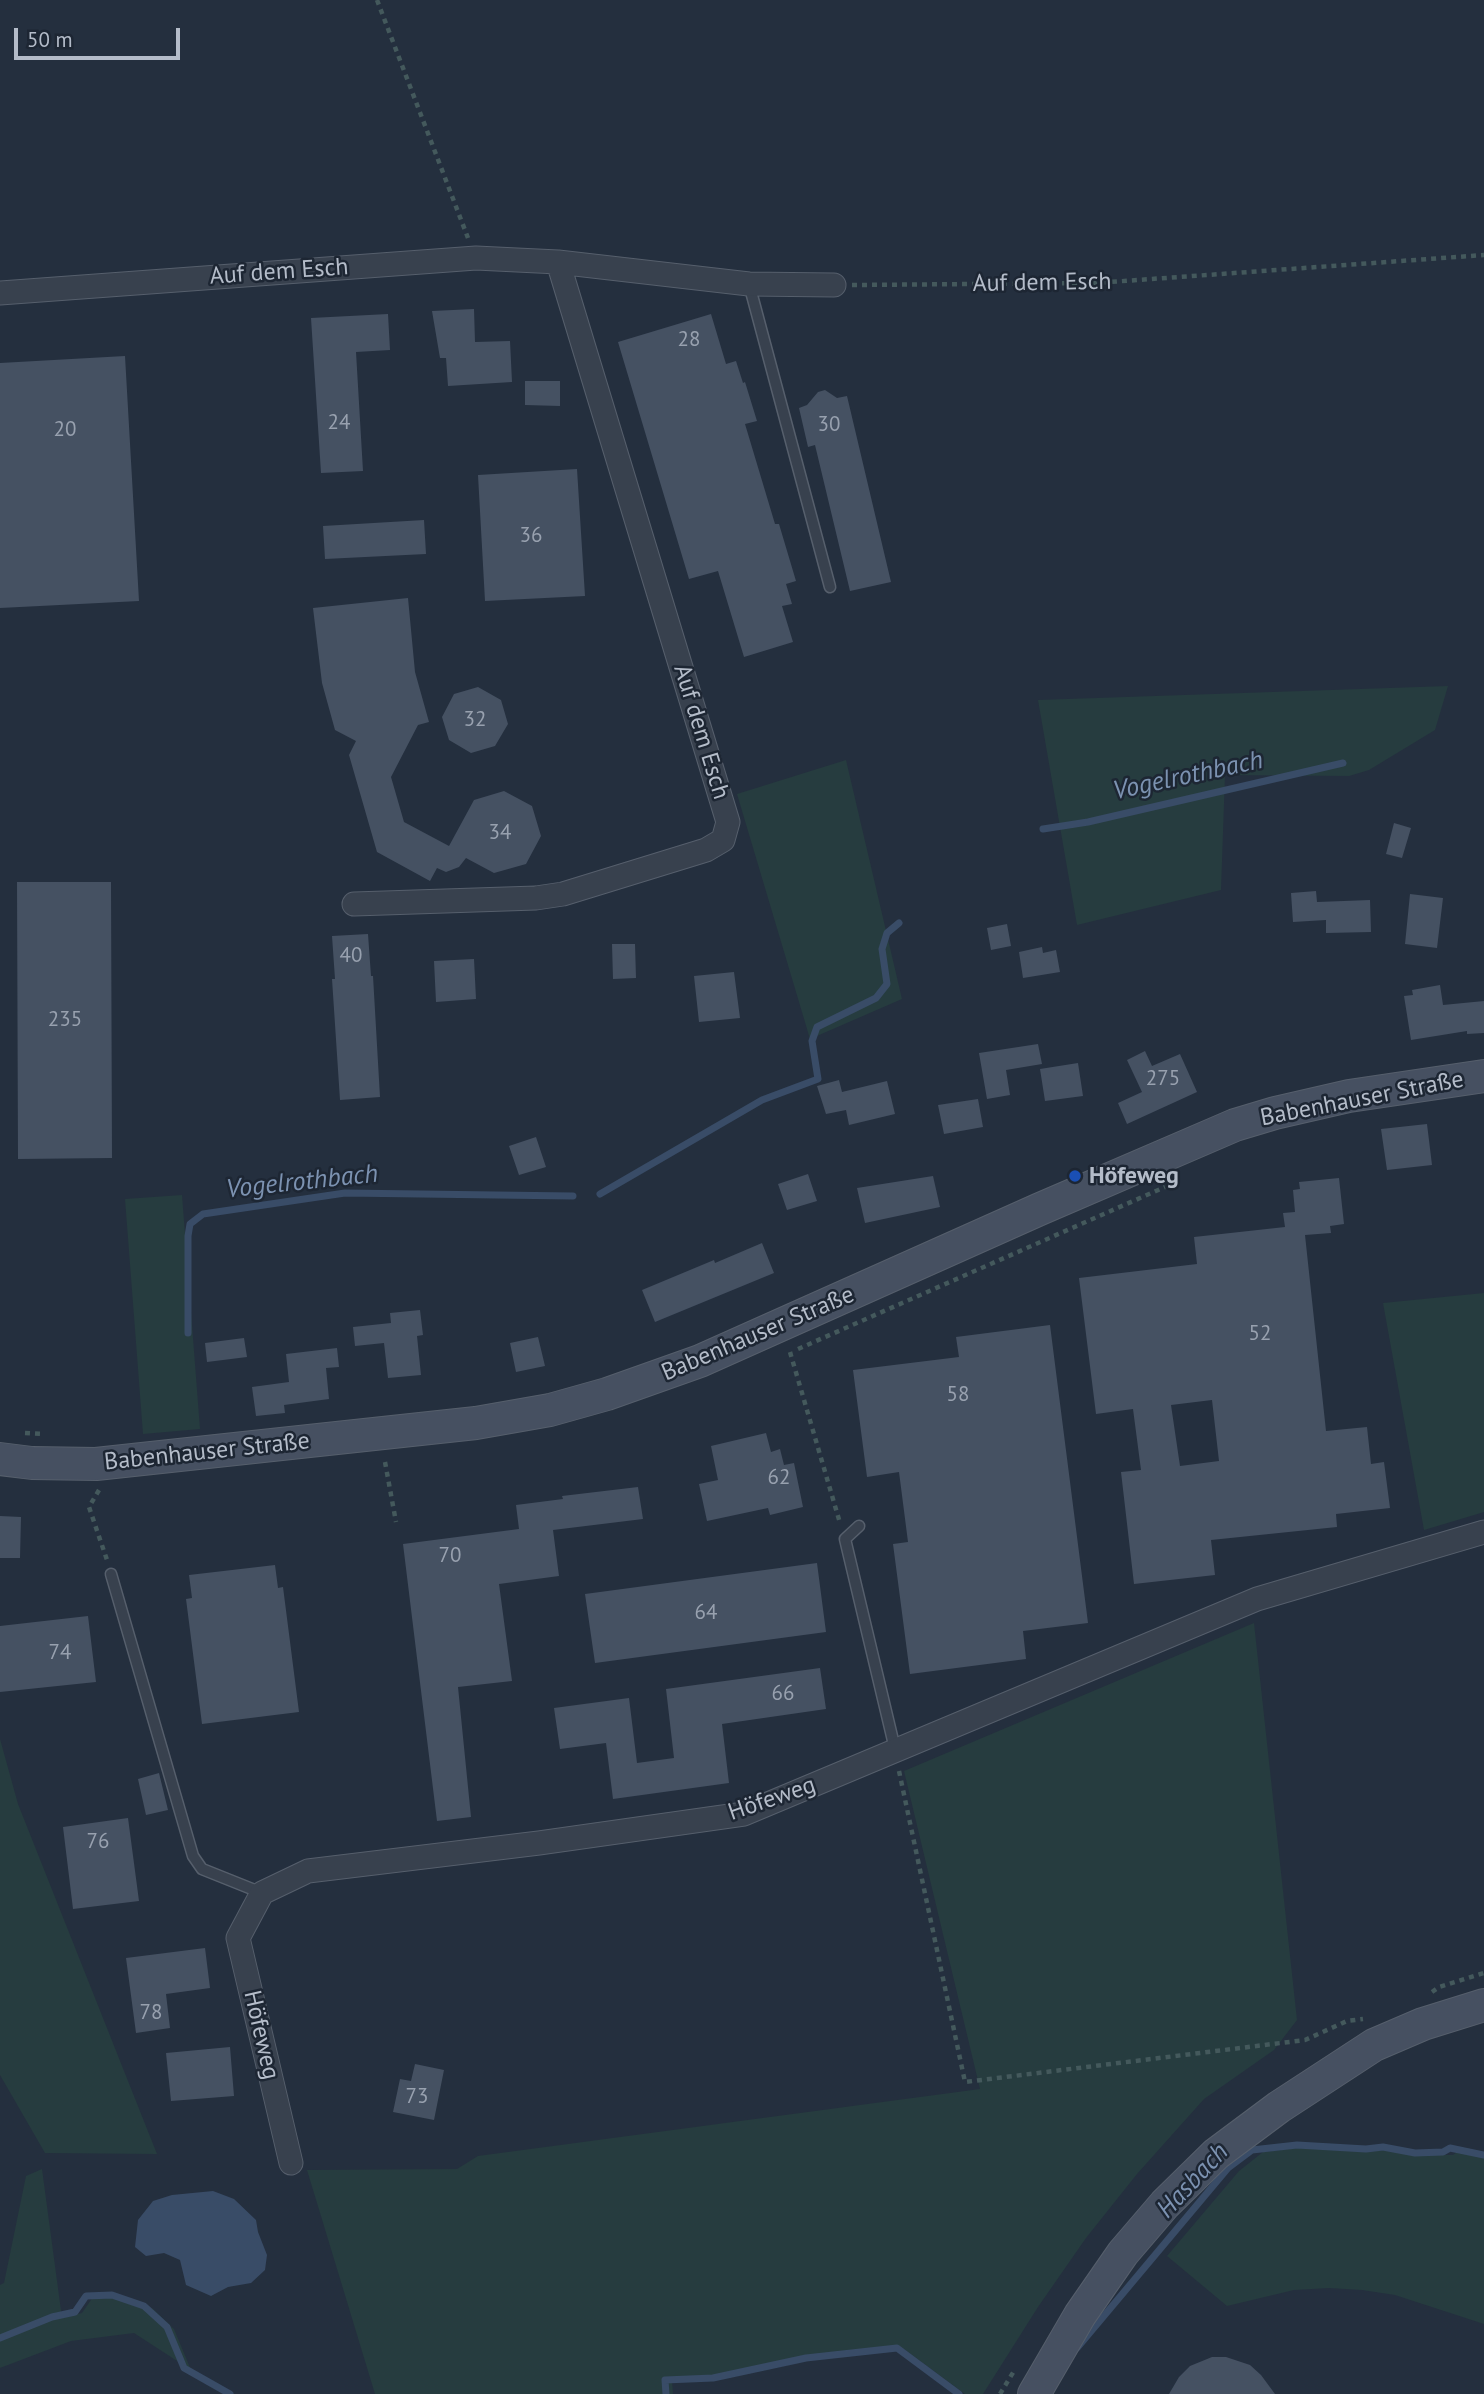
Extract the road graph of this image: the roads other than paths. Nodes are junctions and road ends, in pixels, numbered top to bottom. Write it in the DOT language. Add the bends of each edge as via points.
graph roads {
  1 [pos="558,262"];
  2 [pos="749,284"];
  3 [pos="834,285"];
  4 [pos="0,293"];
  5 [pos="830,587"];
  6 [pos="354,904"];
  7 [pos="1484,1076"];
  8 [pos="0,1459"];
  9 [pos="859,1526"];
  10 [pos="1484,1532"];
  11 [pos="111,1574"];
  12 [pos="895,1749"];
  13 [pos="262,1893"];
  14 [pos="1484,2005"];
  15 [pos="291,2163"];
  16 [pos="1034,2394"];
  1 -- 2 [label="street, Auf dem Esch"];
  1 -- 4 [label="street, Auf dem Esch" via="477,258"];
  1 -- 6 [label="street, Auf dem Esch" via="722,799 728,822 723,840 706,850 564,894"];
  2 -- 3 [label="street, Auf dem Esch"];
  2 -- 5 [label="lane"];
  7 -- 8 [label="main road, Babenhauser Straße" via="1349,1096 1235,1125 700,1361 550,1410 476,1423 96,1464"];
  9 -- 12 [label="lane" via="845,1539"];
  10 -- 12 [label="street, Höfeweg" via="1257,1599"];
  11 -- 13 [label="lane" via="193,1856 202,1869"];
  12 -- 13 [label="street, Höfeweg" via="744,1814 308,1871"];
  13 -- 15 [label="street, Höfeweg" via="238,1938"];
  14 -- 16 [label="main road" via="1374,2045 1216,2154 1123,2253"];
}
